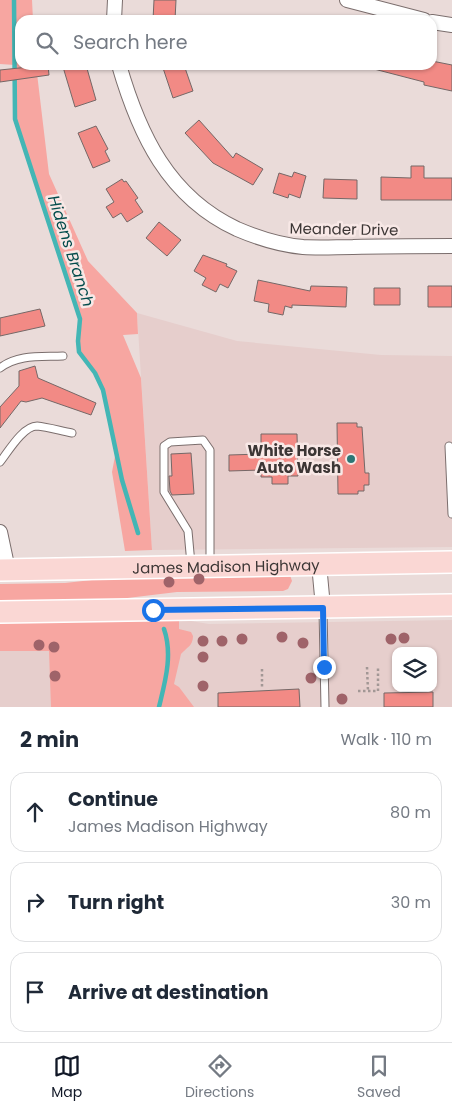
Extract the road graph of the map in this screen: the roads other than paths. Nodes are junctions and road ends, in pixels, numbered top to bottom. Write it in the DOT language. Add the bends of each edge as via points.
graph roads {
  1 [pos="115,0"];
  2 [pos="347,0"];
  3 [pos="114,15"];
  4 [pos="405,15"];
  5 [pos="437,23"];
  6 [pos="452,25"];
  7 [pos="120,70"];
  8 [pos="452,246"];
  9 [pos="63,356"];
  10 [pos="0,368"];
  11 [pos="72,433"];
  12 [pos="449,446"];
  13 [pos="0,462"];
  14 [pos="452,514"];
  15 [pos="0,532"];
  16 [pos="452,562"];
  17 [pos="319,564"];
  18 [pos="200,567"];
  19 [pos="4,570"];
  20 [pos="452,605"];
  21 [pos="323,608"];
  22 [pos="0,612"];
  23 [pos="325,707"];
  1 -- 3 [label="street"];
  2 -- 4 [label="street"];
  5 -- 6 [label="street"];
  7 -- 8 [label="street, Meander Drive" via="140,127 156,156 186,195 224,223 253,236 304,247"];
  9 -- 10 [label="lane" via="20,358 8,361"];
  11 -- 13 [label="lane" via="35,426 19,436"];
  12 -- 14 [label="lane"];
  15 -- 19 [label="street"];
  16 -- 17 [label="main road, James Madison Highway"];
  17 -- 18 [label="main road, James Madison Highway"];
  17 -- 21 [label="street"];
  18 -- 18 [label="lane" via="188,530 164,492 164,446 170,442 203,440 210,450"];
  18 -- 19 [label="main road, James Madison Highway"];
  20 -- 21 [label="main road"];
  21 -- 22 [label="main road"];
  21 -- 23 [label="lane"];
}
